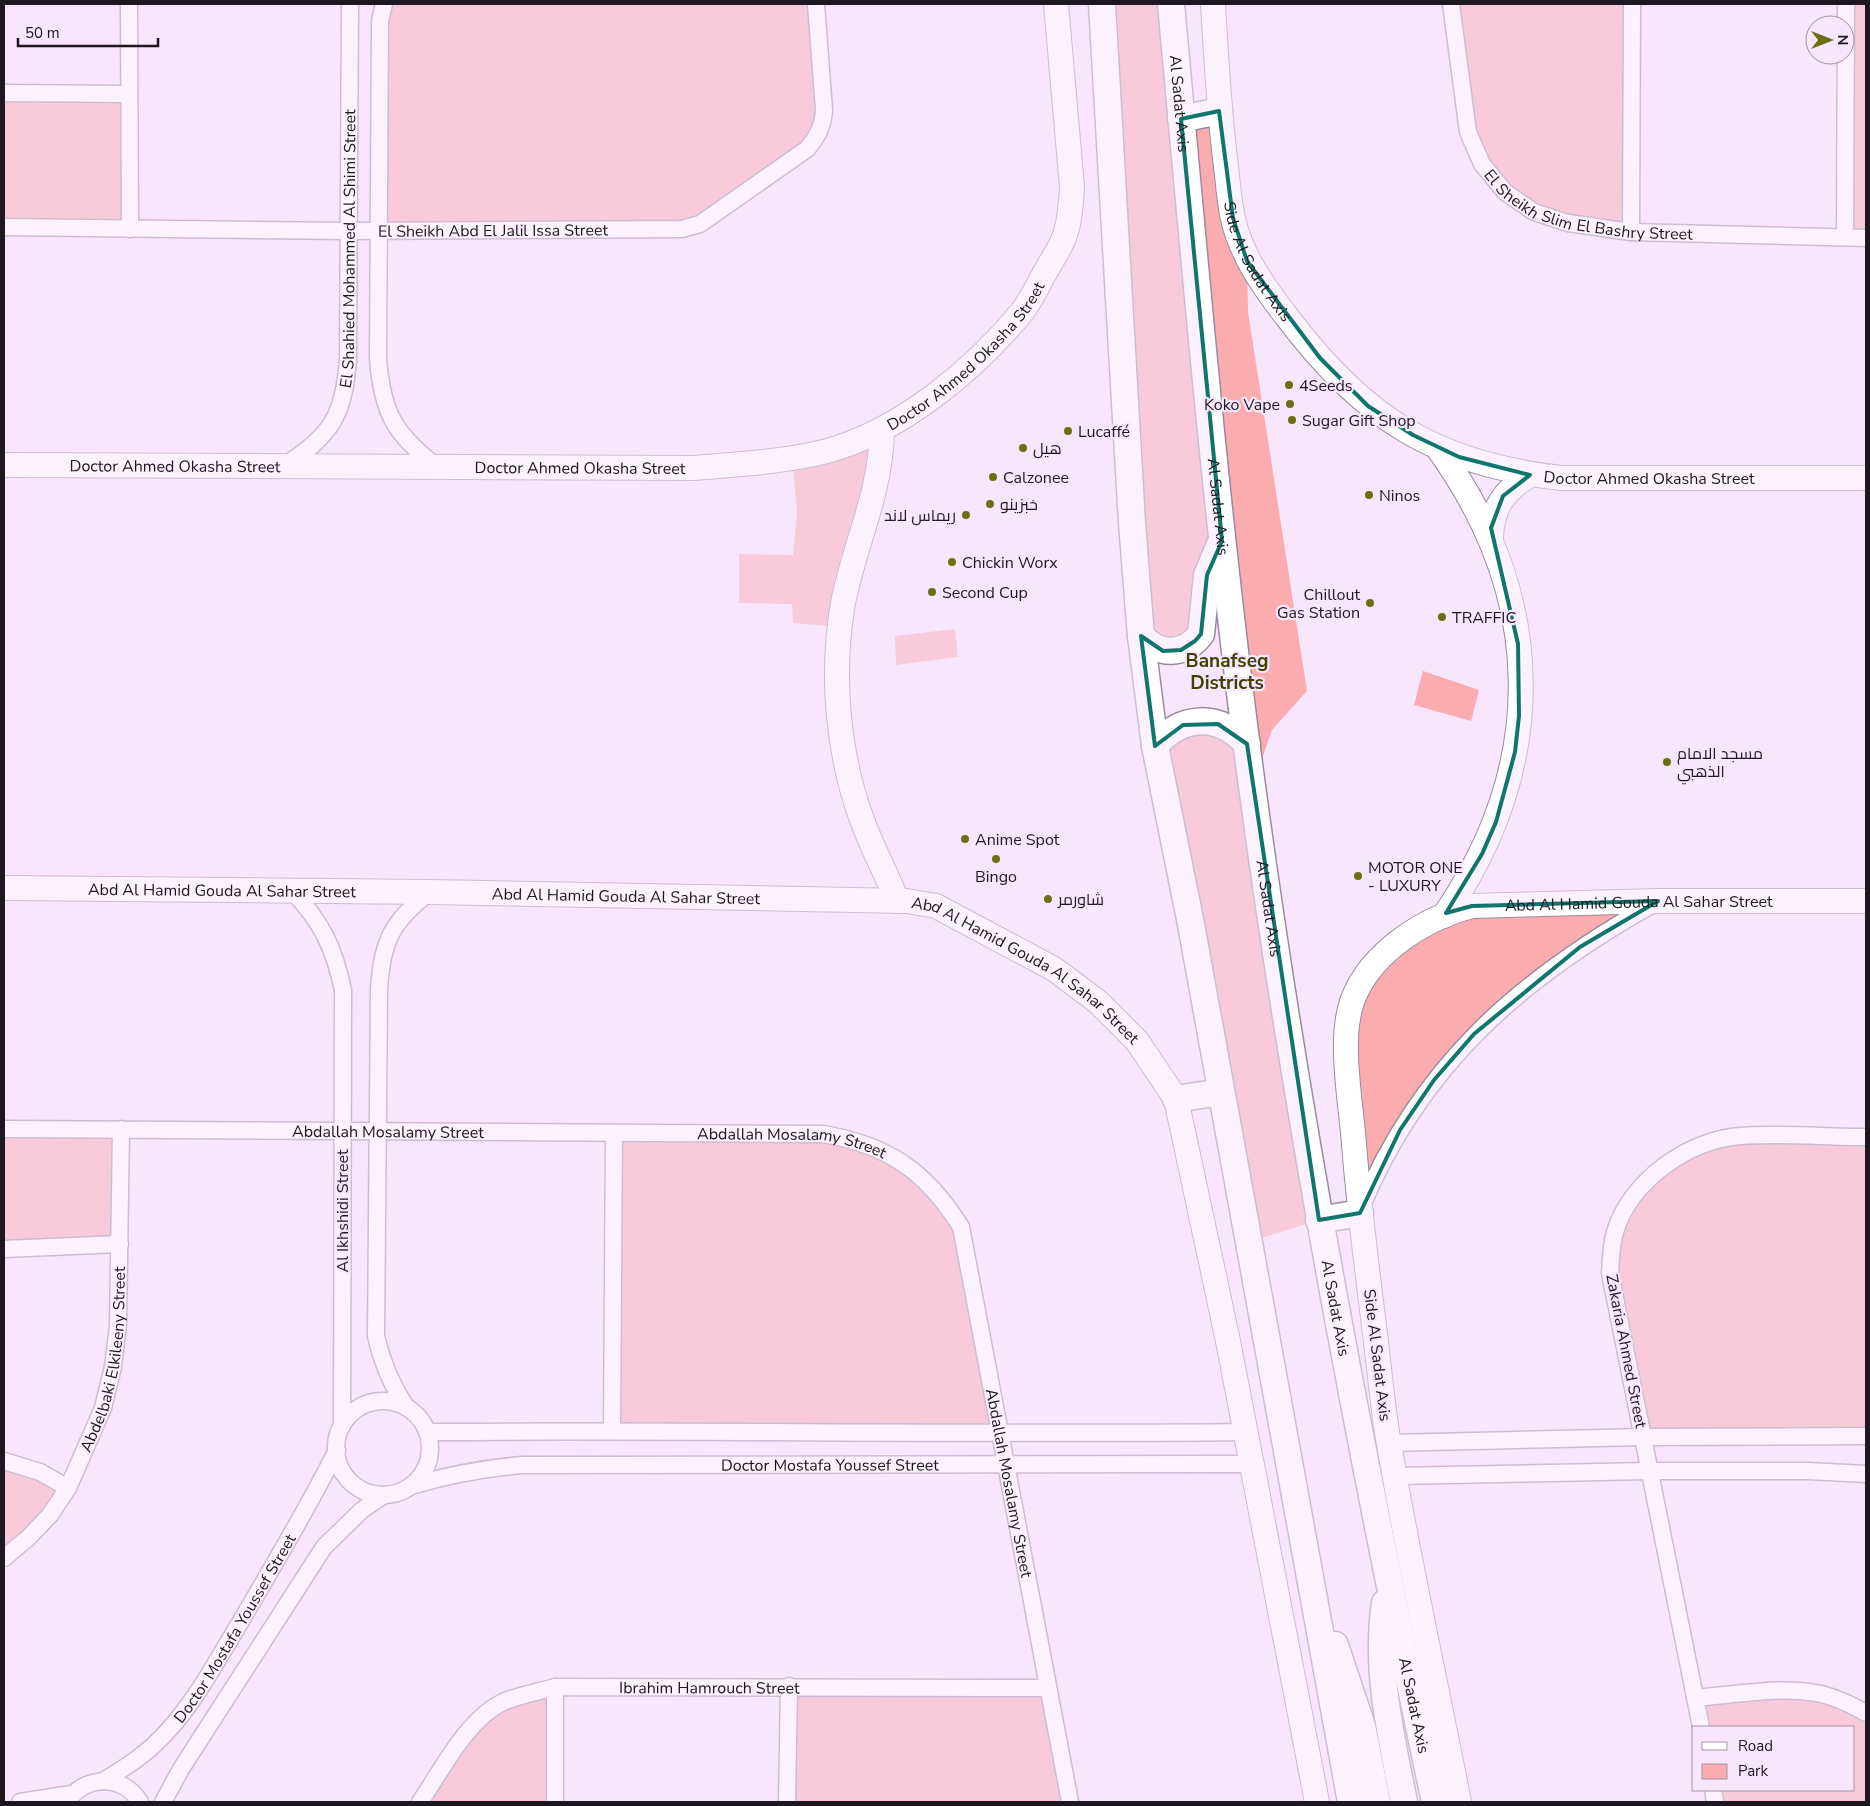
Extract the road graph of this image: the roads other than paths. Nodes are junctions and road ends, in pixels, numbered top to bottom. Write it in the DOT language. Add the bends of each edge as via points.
graph roads {
  1 [pos="129,4"];
  2 [pos="350,4"];
  3 [pos="384,4"];
  4 [pos="816,4"];
  5 [pos="1056,4"];
  6 [pos="1102,4"];
  7 [pos="1171,4"];
  8 [pos="1213,4"];
  9 [pos="1451,4"];
  10 [pos="1632,4"];
  11 [pos="1846,4"];
  12 [pos="4,93"];
  13 [pos="129,94"];
  14 [pos="1219,110"];
  15 [pos="1182,119"];
  16 [pos="4,227"];
  17 [pos="130,229"];
  18 [pos="349,231"];
  19 [pos="379,231"];
  20 [pos="1632,232"];
  21 [pos="1845,237"];
  22 [pos="1866,238"];
  23 [pos="882,430"];
  24 [pos="1437,447"];
  25 [pos="4,465"];
  26 [pos="283,466"];
  27 [pos="436,467"];
  28 [pos="1530,475"];
  29 [pos="1866,478"];
  30 [pos="1492,540"];
  31 [pos="1222,541"];
  32 [pos="1141,636"];
  33 [pos="1247,744"];
  34 [pos="1155,746"];
  35 [pos="4,888"];
  36 [pos="292,890"];
  37 [pos="430,892"];
  38 [pos="896,901"];
  39 [pos="1658,901"];
  40 [pos="1866,901"];
  41 [pos="1444,916"];
  42 [pos="1418,929"];
  43 [pos="1221,1092"];
  44 [pos="1176,1099"];
  45 [pos="4,1129"];
  46 [pos="121,1129"];
  47 [pos="342,1131"];
  48 [pos="378,1132"];
  49 [pos="614,1134"];
  50 [pos="1866,1137"];
  51 [pos="1360,1213"];
  52 [pos="1319,1220"];
  53 [pos="120,1244"];
  54 [pos="4,1249"];
  55 [pos="406,1407"];
  56 [pos="342,1426"];
  57 [pos="612,1431"];
  58 [pos="427,1432"];
  59 [pos="1246,1432"];
  60 [pos="1001,1435"];
  61 [pos="1866,1436"];
  62 [pos="1643,1437"];
  63 [pos="1389,1443"];
  64 [pos="336,1450"];
  65 [pos="4,1461"];
  66 [pos="1252,1464"];
  67 [pos="1006,1465"];
  68 [pos="1650,1471"];
  69 [pos="1866,1474"];
  70 [pos="1396,1476"];
  71 [pos="411,1486"];
  72 [pos="68,1488"];
  73 [pos="384,1496"];
  74 [pos="4,1558"];
  75 [pos="1388,1582"];
  76 [pos="1315,1600"];
  77 [pos="789,1686"];
  78 [pos="555,1687"];
  79 [pos="1048,1688"];
  80 [pos="1695,1698"];
  81 [pos="1866,1713"];
  82 [pos="1701,1726"];
  83 [pos="103,1781"];
  84 [pos="70,1798"];
  85 [pos="20,1802"];
  86 [pos="140,1802"];
  87 [pos="163,1802"];
  88 [pos="420,1802"];
  89 [pos="555,1802"];
  90 [pos="787,1802"];
  91 [pos="1070,1802"];
  92 [pos="1317,1802"];
  93 [pos="1351,1802"];
  94 [pos="1377,1802"];
  95 [pos="1404,1802"];
  96 [pos="1435,1802"];
  97 [pos="1459,1802"];
  1 -- 13 [label="street"];
  2 -- 18 [label="street, El Shahied Mohammed Al Shimi Street"];
  3 -- 19 [label="street, El Shahied Mohammed Al Shimi Street" via="380,21"];
  4 -- 19 [label="street, El Sheikh Abd El Jalil Issa Street" via="824,110 817,138 700,224 682,229"];
  5 -- 23 [label="street, Doctor Ahmed Okasha Street" via="1072,187 1065,237 1023,310 974,364"];
  6 -- 32 [label="main road"];
  7 -- 15 [label="main road, Al Sadat Axis"];
  8 -- 14 [label="street, Side Al Sadat Axis"];
  9 -- 20 [label="street, El Sheikh Slim El Bashry Street" via="1468,132 1482,164 1504,192 1534,212 1576,225"];
  10 -- 20 [label="street"];
  11 -- 21 [label="street"];
  12 -- 13 [label="street"];
  13 -- 17 [label="street"];
  14 -- 15 [label="main road"];
  14 -- 24 [label="street, Side Al Sadat Axis" via="1233,218 1247,261 1294,327 1347,388 1390,421"];
  15 -- 31 [label="main road, Al Sadat Axis"];
  16 -- 17 [label="street, El Sheikh Abd El Jalil Issa Street"];
  17 -- 18 [label="street, El Sheikh Abd El Jalil Issa Street"];
  18 -- 19 [label="street, El Sheikh Abd El Jalil Issa Street"];
  18 -- 26 [label="street, El Shahied Mohammed Al Shimi Street" via="346,392 328,429 311,448"];
  19 -- 27 [label="street, El Shahied Mohammed Al Shimi Street" via="380,390 392,421 406,440"];
  20 -- 21 [label="street, El Sheikh Slim El Bashry Street"];
  21 -- 22 [label="street, El Sheikh Slim El Bashry Street"];
  23 -- 27 [label="street, Doctor Ahmed Okasha Street" via="827,451 695,468"];
  23 -- 38 [label="street" via="876,487 843,605 838,688 842,742 854,794"];
  24 -- 28 [label="street, Doctor Ahmed Okasha Street" via="1482,464"];
  24 -- 30 [label="street" via="1458,476"];
  25 -- 26 [label="street, Doctor Ahmed Okasha Street"];
  26 -- 27 [label="street, Doctor Ahmed Okasha Street"];
  28 -- 29 [label="street, Doctor Ahmed Okasha Street" via="1561,478"];
  28 -- 30 [label="street" via="1510,488 1497,506"];
  30 -- 41 [label="street" via="1510,600 1518,644 1518,725 1507,787 1496,822 1469,878"];
  31 -- 32 [label="main road" via="1207,575 1201,634 1180,650 1163,651 1154,648"];
  31 -- 33 [label="main road, Al Sadat Axis"];
  32 -- 34 [label="main road"];
  33 -- 34 [label="main road" via="1229,728 1206,721 1172,729"];
  33 -- 52 [label="main road, Al Sadat Axis"];
  34 -- 43 [label="main road"];
  35 -- 36 [label="street, Abd Al Hamid Gouda Al Sahar Street"];
  36 -- 37 [label="street, Abd Al Hamid Gouda Al Sahar Street"];
  36 -- 47 [label="street, Al Ikhshidi Street" via="326,935 337,962 343,990"];
  37 -- 38 [label="street, Abd Al Hamid Gouda Al Sahar Street"];
  37 -- 48 [label="street" via="408,909 390,933 380,960"];
  38 -- 44 [label="street, Abd Al Hamid Gouda Al Sahar Street" via="936,906 1054,969 1098,1002 1136,1042"];
  39 -- 40 [label="street, Abd Al Hamid Gouda Al Sahar Street"];
  39 -- 41 [label="street, Abd Al Hamid Gouda Al Sahar Street" via="1472,906"];
  39 -- 51 [label="street" via="1580,947 1520,993 1474,1034 1434,1080 1400,1130"];
  41 -- 42 [label="street, Abd Al Hamid Gouda Al Sahar Street"];
  42 -- 51 [label="street, Side Al Sadat Axis" via="1368,971 1348,1013 1346,1043"];
  43 -- 44 [label="main road"];
  43 -- 76 [label="main road"];
  44 -- 59 [label="street"];
  45 -- 46 [label="street, Abdallah Mosalamy Street"];
  46 -- 47 [label="street, Abdallah Mosalamy Street"];
  46 -- 53 [label="street, Abdelbaki Elkileeny Street"];
  47 -- 48 [label="street, Abdallah Mosalamy Street"];
  47 -- 56 [label="street, Al Ikhshidi Street"];
  48 -- 49 [label="street, Abdallah Mosalamy Street"];
  48 -- 55 [label="street" via="376,1336 392,1385"];
  49 -- 57 [label="street"];
  49 -- 60 [label="street, Abdallah Mosalamy Street" via="823,1134 878,1148 904,1162 946,1202 961,1227"];
  50 -- 62 [label="street, Zakaria Ahmed Street" via="1739,1136 1699,1146 1663,1166 1633,1194 1615,1232 1610,1273"];
  51 -- 52 [label="main road"];
  51 -- 63 [label="street, Side Al Sadat Axis"];
  52 -- 75 [label="main road, Al Sadat Axis"];
  53 -- 54 [label="street"];
  53 -- 72 [label="street, Abdelbaki Elkileeny Street" via="118,1325 113,1367 103,1408"];
  55 -- 56 [label="street" via="388,1401 370,1403 353,1412"];
  55 -- 58 [label="street" via="419,1417"];
  56 -- 64 [label="street"];
  57 -- 58 [label="street, Doctor Mostafa Youssef Street"];
  57 -- 60 [label="street, Doctor Mostafa Youssef Street"];
  58 -- 71 [label="street" via="430,1446 428,1462 422,1475"];
  59 -- 60 [label="street, Doctor Mostafa Youssef Street"];
  59 -- 66 [label="street"];
  60 -- 67 [label="street, Abdallah Mosalamy Street"];
  61 -- 62 [label="street"];
  62 -- 63 [label="street"];
  62 -- 68 [label="street, Zakaria Ahmed Street"];
  63 -- 70 [label="street, Side Al Sadat Axis"];
  64 -- 73 [label="street" via="340,1468 351,1482 366,1492"];
  64 -- 83 [label="street, Doctor Mostafa Youssef Street" via="279,1556 192,1701 155,1744"];
  65 -- 72 [label="street" via="40,1472"];
  66 -- 67 [label="street, Doctor Mostafa Youssef Street"];
  66 -- 92 [label="street"];
  67 -- 71 [label="street, Doctor Mostafa Youssef Street" via="523,1465 485,1468"];
  67 -- 79 [label="street, Abdallah Mosalamy Street"];
  68 -- 69 [label="street"];
  68 -- 70 [label="street"];
  68 -- 80 [label="street, Zakaria Ahmed Street"];
  70 -- 97 [label="street, Side Al Sadat Axis"];
  71 -- 73 [label="street"];
  72 -- 74 [label="street, Abdelbaki Elkileeny Street" via="50,1515"];
  73 -- 87 [label="street, Doctor Mostafa Youssef Street" via="362,1510 324,1547"];
  75 -- 95 [label="main road" via="1382,1666 1388,1719"];
  75 -- 96 [label="main road, Al Sadat Axis"];
  76 -- 93 [label="main road"];
  76 -- 94 [label="main road" via="1353,1694"];
  77 -- 78 [label="street, Ibrahim Hamrouch Street"];
  77 -- 79 [label="street, Ibrahim Hamrouch Street"];
  77 -- 90 [label="street"];
  78 -- 88 [label="street, Ibrahim Hamrouch Street" via="502,1703 479,1721 464,1736"];
  78 -- 89 [label="street"];
  79 -- 91 [label="street, Abdallah Mosalamy Street"];
  80 -- 81 [label="street" via="1785,1691 1816,1693 1845,1701"];
  80 -- 82 [label="street, Zakaria Ahmed Street"];
  83 -- 84 [label="street, Doctor Mostafa Youssef Street" via="81,1787"];
  83 -- 86 [label="street" via="121,1784 136,1794"];
  84 -- 85 [label="street, Doctor Mostafa Youssef Street"];
}
